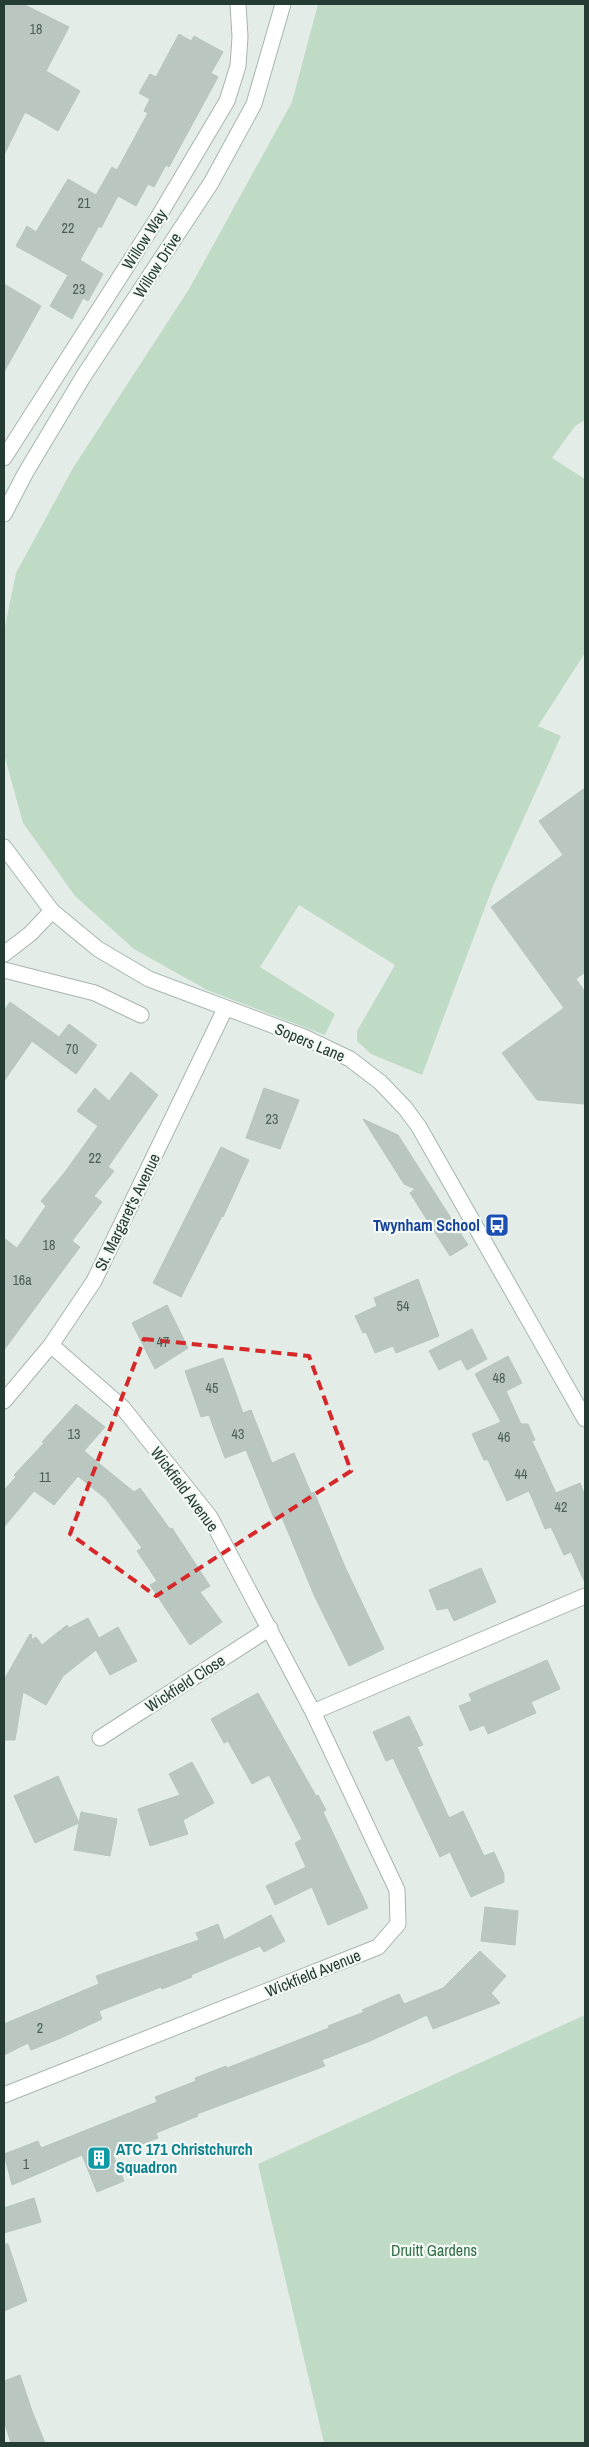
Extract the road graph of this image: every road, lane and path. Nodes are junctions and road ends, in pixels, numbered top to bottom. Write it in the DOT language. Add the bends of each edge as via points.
graph roads {
  1 [pos="238,4"];
  2 [pos="283,4"];
  3 [pos="4,458"];
  4 [pos="4,514"];
  5 [pos="4,846"];
  6 [pos="52,911"];
  7 [pos="4,954"];
  8 [pos="4,970"];
  9 [pos="225,1009"];
  10 [pos="141,1015"];
  11 [pos="51,1344"];
  12 [pos="4,1401"];
  13 [pos="585,1419"];
  14 [pos="585,1596"];
  15 [pos="270,1628"];
  16 [pos="313,1712"];
  17 [pos="100,1738"];
  18 [pos="4,2095"];
  1 -- 3 [label="street, Willow Way" via="238,66 227,100 157,219"];
  2 -- 4 [label="street, Willow Drive" via="254,104 211,183 83,377"];
  5 -- 6 [label="street"];
  6 -- 7 [label="street"];
  6 -- 9 [label="street, Sopers Lane" via="98,948 149,979"];
  8 -- 10 [label="street" via="95,993"];
  9 -- 11 [label="street, St. Margaret's Avenue" via="94,1281"];
  9 -- 13 [label="street, Sopers Lane" via="304,1037 350,1059 380,1082 405,1108 419,1127"];
  11 -- 12 [label="street, St. Margaret's Avenue"];
  11 -- 15 [label="street, Wickfield Avenue" via="123,1408 210,1517"];
  14 -- 16 [label="street"];
  15 -- 16 [label="street, Wickfield Avenue"];
  15 -- 17 [label="street, Wickfield Close"];
  16 -- 18 [label="street, Wickfield Avenue" via="397,1890 398,1924 378,1947"];
}
